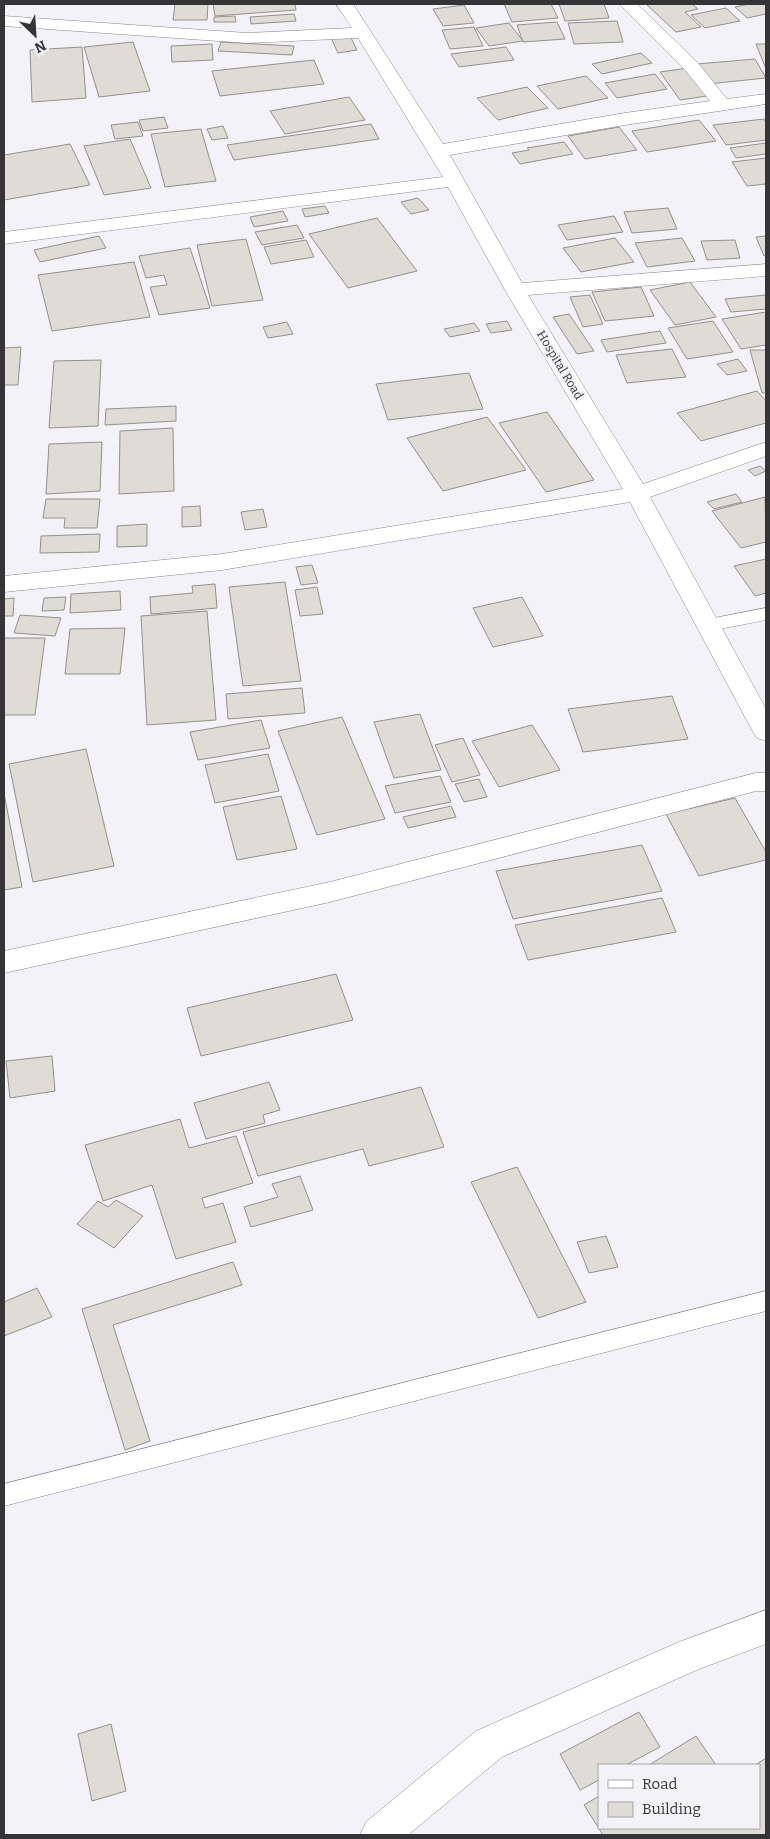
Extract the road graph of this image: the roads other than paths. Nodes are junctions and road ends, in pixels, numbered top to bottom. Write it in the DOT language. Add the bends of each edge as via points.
graph roads {
  1 [pos="346,4"];
  2 [pos="626,4"];
  3 [pos="4,22"];
  4 [pos="363,33"];
  5 [pos="766,99"];
  6 [pos="721,104"];
  7 [pos="438,151"];
  8 [pos="453,181"];
  9 [pos="4,238"];
  10 [pos="766,270"];
  11 [pos="515,290"];
  12 [pos="766,449"];
  13 [pos="637,494"];
  14 [pos="4,584"];
  15 [pos="766,614"];
  16 [pos="710,625"];
  17 [pos="766,732"];
  18 [pos="766,782"];
  19 [pos="4,962"];
  20 [pos="766,1301"];
  21 [pos="4,1495"];
  22 [pos="766,1627"];
  23 [pos="379,1835"];
  1 -- 4 [label="street, Hospital Road"];
  2 -- 6 [label="street" via="692,67"];
  3 -- 4 [label="street" via="247,38"];
  4 -- 7 [label="street, Hospital Road"];
  5 -- 6 [label="street"];
  6 -- 7 [label="street"];
  7 -- 8 [label="street, Hospital Road"];
  8 -- 9 [label="street"];
  8 -- 11 [label="street, Hospital Road"];
  10 -- 11 [label="street"];
  11 -- 13 [label="street, Hospital Road"];
  12 -- 13 [label="street"];
  13 -- 14 [label="street" via="222,562"];
  13 -- 16 [label="street, Hospital Road"];
  15 -- 16 [label="lane"];
  16 -- 17 [label="street, Hospital Road"];
  18 -- 19 [label="street" via="746,784 330,892"];
  20 -- 21 [label="lane"];
  22 -- 23 [label="street" via="692,1654 489,1744"];
}
